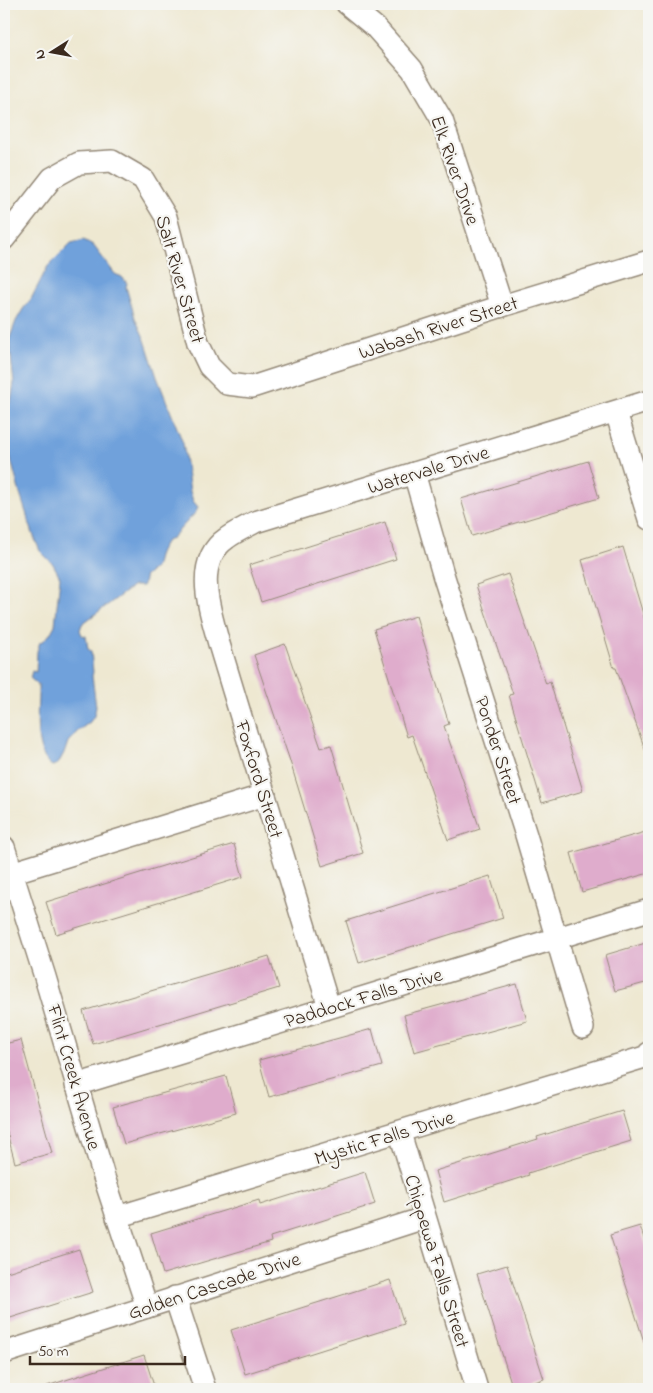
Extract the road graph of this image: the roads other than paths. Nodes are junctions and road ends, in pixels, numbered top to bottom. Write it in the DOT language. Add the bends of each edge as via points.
graph roads {
  1 [pos="347,4"];
  2 [pos="4,239"];
  3 [pos="649,261"];
  4 [pos="502,306"];
  5 [pos="227,384"];
  6 [pos="649,401"];
  7 [pos="616,412"];
  8 [pos="414,473"];
  9 [pos="649,519"];
  10 [pos="214,551"];
  11 [pos="265,795"];
  12 [pos="4,847"];
  13 [pos="11,873"];
  14 [pos="649,910"];
  15 [pos="556,938"];
  16 [pos="329,1007"];
  17 [pos="582,1028"];
  18 [pos="649,1058"];
  19 [pos="76,1085"];
  20 [pos="400,1132"];
  21 [pos="117,1217"];
  22 [pos="424,1218"];
  23 [pos="176,1297"];
  24 [pos="147,1307"];
  25 [pos="4,1353"];
  26 [pos="205,1389"];
  27 [pos="477,1389"];
  1 -- 4 [label="street, Elk River Drive" via="375,28 412,70 442,120"];
  2 -- 5 [label="street, Salt River Street" via="52,178 80,163 112,161 143,179 166,217 198,343 209,366"];
  3 -- 4 [label="street, Wabash River Street"];
  4 -- 5 [label="street, Wabash River Street" via="252,387"];
  6 -- 7 [label="street, Watervale Drive"];
  7 -- 8 [label="street, Watervale Drive"];
  7 -- 9 [label="street"];
  8 -- 10 [label="street, Watervale Drive" via="255,522 226,538"];
  8 -- 15 [label="street, Ponder Street"];
  10 -- 11 [label="street, Foxford Street" via="208,563 205,591"];
  11 -- 13 [label="street"];
  11 -- 16 [label="street, Foxford Street"];
  12 -- 13 [label="street, Flint Creek Avenue"];
  13 -- 19 [label="street, Flint Creek Avenue"];
  14 -- 15 [label="street, Paddock Falls Drive"];
  15 -- 16 [label="street, Paddock Falls Drive"];
  15 -- 17 [label="street, Ponder Street"];
  16 -- 19 [label="street, Paddock Falls Drive"];
  18 -- 20 [label="street, Mystic Falls Drive"];
  19 -- 21 [label="street, Flint Creek Avenue"];
  20 -- 21 [label="street, Mystic Falls Drive"];
  20 -- 22 [label="street, Chippewa Falls Street"];
  21 -- 24 [label="street, Flint Creek Avenue"];
  22 -- 23 [label="street, Golden Cascade Drive"];
  22 -- 27 [label="street, Chippewa Falls Street"];
  23 -- 24 [label="street, Golden Cascade Drive"];
  23 -- 26 [label="street"];
  24 -- 25 [label="street, Golden Cascade Drive"];
}
